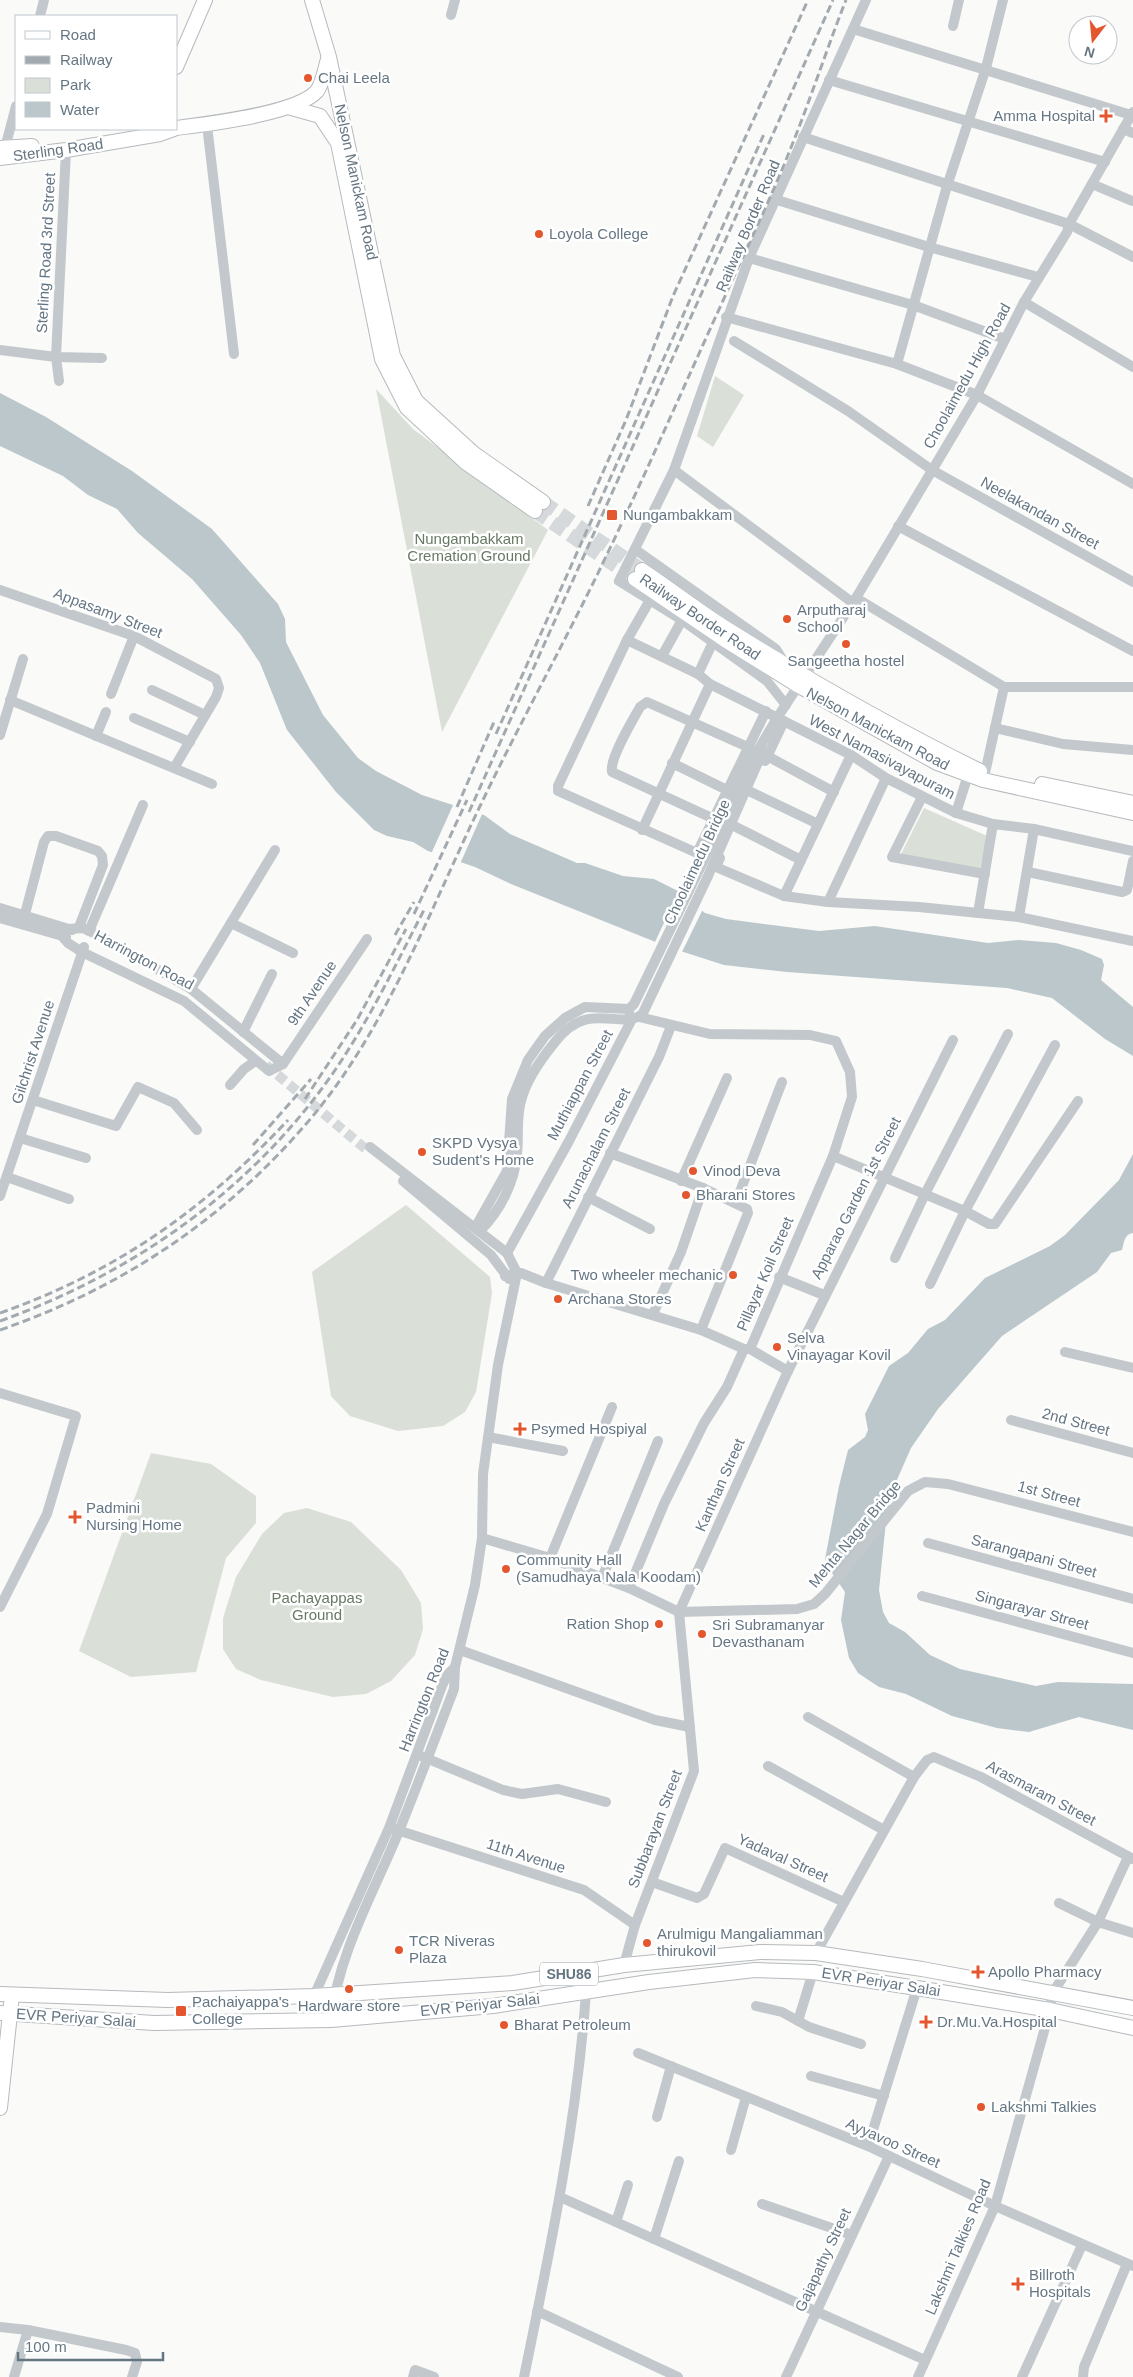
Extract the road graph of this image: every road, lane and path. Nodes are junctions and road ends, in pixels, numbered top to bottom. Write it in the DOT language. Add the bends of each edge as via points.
graph roads {
  1 [pos="44,0"];
  2 [pos="205,0"];
  3 [pos="312,0"];
  4 [pos="455,0"];
  5 [pos="866,0"];
  6 [pos="959,0"];
  7 [pos="1003,0"];
  8 [pos="451,14"];
  9 [pos="40,15"];
  10 [pos="953,26"];
  11 [pos="853,29"];
  12 [pos="329,57"];
  13 [pos="178,62"];
  14 [pos="986,68"];
  15 [pos="830,80"];
  16 [pos="288,107"];
  17 [pos="15,109"];
  18 [pos="1132,113"];
  19 [pos="969,121"];
  20 [pos="208,125"];
  21 [pos="178,128"];
  22 [pos="137,130"];
  23 [pos="171,130"];
  24 [pos="1128,131"];
  25 [pos="802,137"];
  26 [pos="66,150"];
  27 [pos="2,151"];
  28 [pos="1105,162"];
  29 [pos="1092,184"];
  30 [pos="947,186"];
  31 [pos="774,199"];
  32 [pos="1132,201"];
  33 [pos="1069,224"];
  34 [pos="929,248"];
  35 [pos="1133,257"];
  36 [pos="749,258"];
  37 [pos="1038,277"];
  38 [pos="1024,302"];
  39 [pos="913,305"];
  40 [pos="726,317"];
  41 [pos="1004,339"];
  42 [pos="734,340"];
  43 [pos="0,350"];
  44 [pos="234,354"];
  45 [pos="56,357"];
  46 [pos="102,358"];
  47 [pos="896,364"];
  48 [pos="392,367"];
  49 [pos="1133,367"];
  50 [pos="58,381"];
  51 [pos="977,395"];
  52 [pos="674,470"];
  53 [pos="932,470"];
  54 [pos="1133,484"];
  55 [pos="539,506"];
  56 [pos="898,526"];
  57 [pos="636,550"];
  58 [pos="1133,582"];
  59 [pos="0,590"];
  60 [pos="650,600"];
  61 [pos="854,600"];
  62 [pos="682,620"];
  63 [pos="134,636"];
  64 [pos="628,640"];
  65 [pos="713,642"];
  66 [pos="1133,651"];
  67 [pos="662,656"];
  68 [pos="24,659"];
  69 [pos="786,664"];
  70 [pos="698,674"];
  71 [pos="802,681"];
  72 [pos="710,684"];
  73 [pos="1004,686"];
  74 [pos="1133,687"];
  75 [pos="152,690"];
  76 [pos="111,694"];
  77 [pos="10,700"];
  78 [pos="786,705"];
  79 [pos="766,711"];
  80 [pos="106,712"];
  81 [pos="206,715"];
  82 [pos="134,718"];
  83 [pos="780,720"];
  84 [pos="692,721"];
  85 [pos="996,728"];
  86 [pos="0,735"];
  87 [pos="96,736"];
  88 [pos="767,737"];
  89 [pos="190,742"];
  90 [pos="750,748"];
  91 [pos="1133,750"];
  92 [pos="851,755"];
  93 [pos="767,756"];
  94 [pos="672,763"];
  95 [pos="174,768"];
  96 [pos="985,773"];
  97 [pos="968,775"];
  98 [pos="886,778"];
  99 [pos="212,784"];
  100 [pos="728,790"];
  101 [pos="751,792"];
  102 [pos="834,792"];
  103 [pos="658,794"];
  104 [pos="922,797"];
  105 [pos="1133,803"];
  106 [pos="144,804"];
  107 [pos="956,813"];
  108 [pos="1133,814"];
  109 [pos="714,819"];
  110 [pos="818,824"];
  111 [pos="993,824"];
  112 [pos="734,826"];
  113 [pos="1034,828"];
  114 [pos="642,830"];
  115 [pos="276,850"];
  116 [pos="1133,851"];
  117 [pos="801,860"];
  118 [pos="1133,861"];
  119 [pos="698,872"];
  120 [pos="1028,872"];
  121 [pos="985,874"];
  122 [pos="784,896"];
  123 [pos="828,902"];
  124 [pos="0,908"];
  125 [pos="978,913"];
  126 [pos="25,914"];
  127 [pos="1019,917"];
  128 [pos="0,918"];
  129 [pos="231,923"];
  130 [pos="64,932"];
  131 [pos="84,939"];
  132 [pos="366,939"];
  133 [pos="1133,941"];
  134 [pos="293,953"];
  135 [pos="272,974"];
  136 [pos="191,989"];
  137 [pos="629,1008"];
  138 [pos="635,1019"];
  139 [pos="671,1026"];
  140 [pos="243,1032"];
  141 [pos="1008,1034"];
  142 [pos="953,1040"];
  143 [pos="1055,1045"];
  144 [pos="256,1060"];
  145 [pos="283,1064"];
  146 [pos="727,1078"];
  147 [pos="782,1082"];
  148 [pos="230,1085"];
  149 [pos="33,1100"];
  150 [pos="1078,1101"];
  151 [pos="197,1130"];
  152 [pos="20,1138"];
  153 [pos="610,1153"];
  154 [pos="833,1156"];
  155 [pos="86,1158"];
  156 [pos="7,1177"];
  157 [pos="884,1177"];
  158 [pos="681,1181"];
  159 [pos="703,1188"];
  160 [pos="924,1194"];
  161 [pos="0,1196"];
  162 [pos="588,1197"];
  163 [pos="69,1200"];
  164 [pos="736,1202"];
  165 [pos="965,1211"];
  166 [pos="650,1229"];
  167 [pos="478,1230"];
  168 [pos="507,1253"];
  169 [pos="895,1258"];
  170 [pos="512,1277"];
  171 [pos="779,1277"];
  172 [pos="546,1283"];
  173 [pos="930,1284"];
  174 [pos="824,1295"];
  175 [pos="653,1314"];
  176 [pos="701,1330"];
  177 [pos="747,1349"];
  178 [pos="1065,1352"];
  179 [pos="1133,1368"];
  180 [pos="788,1371"];
  181 [pos="0,1393"];
  182 [pos="612,1407"];
  183 [pos="1011,1420"];
  184 [pos="488,1437"];
  185 [pos="658,1441"];
  186 [pos="563,1451"];
  187 [pos="1133,1453"];
  188 [pos="953,1485"];
  189 [pos="1133,1532"];
  190 [pos="482,1538"];
  191 [pos="928,1543"];
  192 [pos="550,1558"];
  193 [pos="602,1578"];
  194 [pos="629,1588"];
  195 [pos="922,1596"];
  196 [pos="1133,1599"];
  197 [pos="0,1607"];
  198 [pos="679,1612"];
  199 [pos="460,1650"];
  200 [pos="1133,1653"];
  201 [pos="808,1717"];
  202 [pos="690,1727"];
  203 [pos="423,1757"];
  204 [pos="768,1766"];
  205 [pos="914,1777"];
  206 [pos="606,1802"];
  207 [pos="394,1829"];
  208 [pos="884,1830"];
  209 [pos="1131,1858"];
  210 [pos="652,1882"];
  211 [pos="844,1902"];
  212 [pos="1058,1903"];
  213 [pos="1098,1922"];
  214 [pos="635,1925"];
  215 [pos="1133,1933"];
  216 [pos="816,1953"];
  217 [pos="624,1965"];
  218 [pos="813,1972"];
  219 [pos="917,1988"];
  220 [pos="586,1992"];
  221 [pos="4,1994"];
  222 [pos="334,1994"];
  223 [pos="1052,1994"];
  224 [pos="314,1996"];
  225 [pos="756,2006"];
  226 [pos="1133,2008"];
  227 [pos="1050,2010"];
  228 [pos="3,2014"];
  229 [pos="331,2020"];
  230 [pos="308,2021"];
  231 [pos="798,2021"];
  232 [pos="1133,2028"];
  233 [pos="861,2044"];
  234 [pos="638,2053"];
  235 [pos="672,2066"];
  236 [pos="811,2076"];
  237 [pos="884,2096"];
  238 [pos="746,2097"];
  239 [pos="0,2108"];
  240 [pos="657,2117"];
  241 [pos="868,2146"];
  242 [pos="732,2150"];
  243 [pos="889,2156"];
  244 [pos="678,2161"];
  245 [pos="628,2185"];
  246 [pos="560,2197"];
  247 [pos="762,2204"];
  248 [pos="995,2206"];
  249 [pos="616,2222"];
  250 [pos="852,2235"];
  251 [pos="654,2239"];
  252 [pos="1082,2245"];
  253 [pos="1130,2265"];
  254 [pos="537,2311"];
  255 [pos="816,2311"];
  256 [pos="0,2327"];
  257 [pos="28,2330"];
  258 [pos="925,2360"];
  259 [pos="14,2377"];
  260 [pos="132,2377"];
  261 [pos="413,2377"];
  262 [pos="434,2377"];
  263 [pos="524,2377"];
  264 [pos="678,2377"];
  265 [pos="786,2377"];
  266 [pos="918,2377"];
  267 [pos="1022,2377"];
  268 [pos="1083,2377"];
  1 -- 9 [label="street"];
  2 -- 13 [label="main road"];
  3 -- 12 [label="main road, Nelson Manickam Road"];
  4 -- 8 [label="street"];
  5 -- 11 [label="street, Railway Border Road"];
  6 -- 10 [label="street"];
  7 -- 14 [label="street"];
  11 -- 14 [label="street"];
  11 -- 15 [label="street, Railway Border Road"];
  12 -- 16 [label="main road, Sterling Road" via="319,89 312,96"];
  12 -- 48 [label="main road, Nelson Manickam Road" via="393,356"];
  14 -- 18 [label="street"];
  14 -- 19 [label="street"];
  15 -- 19 [label="street"];
  15 -- 25 [label="street, Railway Border Road"];
  16 -- 20 [label="main road, Sterling Road"];
  16 -- 48 [label="main road, Nelson Manickam Road" via="320,116 338,143 382,360"];
  17 -- 27 [label="street"];
  18 -- 24 [label="street, Choolaimedu High Road"];
  19 -- 28 [label="street"];
  19 -- 30 [label="street"];
  20 -- 21 [label="main road, Sterling Road"];
  20 -- 44 [label="street"];
  22 -- 27 [label="main road, Sterling Road"];
  23 -- 26 [label="main road, Sterling Road"];
  24 -- 28 [label="street, Choolaimedu High Road"];
  25 -- 30 [label="street"];
  25 -- 31 [label="street, Railway Border Road"];
  26 -- 27 [label="main road, Sterling Road"];
  26 -- 45 [label="street, Sterling Road 3rd Street"];
  28 -- 29 [label="street, Choolaimedu High Road"];
  29 -- 32 [label="street"];
  29 -- 33 [label="street, Choolaimedu High Road"];
  30 -- 33 [label="street"];
  30 -- 34 [label="street"];
  31 -- 34 [label="street"];
  31 -- 36 [label="street, Railway Border Road"];
  33 -- 35 [label="street"];
  33 -- 37 [label="street, Choolaimedu High Road"];
  34 -- 37 [label="street"];
  34 -- 39 [label="street"];
  36 -- 39 [label="street"];
  36 -- 40 [label="street, Railway Border Road"];
  37 -- 38 [label="street, Choolaimedu High Road"];
  38 -- 41 [label="street, Choolaimedu High Road"];
  38 -- 49 [label="street"];
  39 -- 41 [label="street"];
  39 -- 47 [label="street"];
  40 -- 47 [label="street"];
  40 -- 52 [label="street, Railway Border Road"];
  41 -- 51 [label="street, Choolaimedu High Road"];
  42 -- 53 [label="street, Neelakandan Street" via="848,411"];
  43 -- 45 [label="street"];
  45 -- 46 [label="street"];
  45 -- 50 [label="street, Sterling Road 3rd Street"];
  47 -- 51 [label="street"];
  48 -- 55 [label="main road" via="416,401 473,453"];
  51 -- 53 [label="street, Choolaimedu High Road"];
  51 -- 54 [label="street"];
  52 -- 57 [label="street, Railway Border Road"];
  52 -- 61 [label="street"];
  53 -- 56 [label="street, Choolaimedu High Road"];
  53 -- 58 [label="street, Neelakandan Street"];
  56 -- 61 [label="street, Choolaimedu High Road"];
  56 -- 66 [label="street"];
  57 -- 60 [label="street, Railway Border Road" via="619,581"];
  57 -- 69 [label="street" via="776,649"];
  59 -- 63 [label="street, Appasamy Street"];
  60 -- 62 [label="street, Railway Border Road"];
  60 -- 64 [label="street"];
  61 -- 71 [label="street, Choolaimedu High Road"];
  61 -- 73 [label="street"];
  62 -- 65 [label="street, Railway Border Road"];
  62 -- 67 [label="street"];
  63 -- 76 [label="street"];
  63 -- 81 [label="street, Appasamy Street" via="216,679 218,693"];
  64 -- 67 [label="street, West Namasivayapuram"];
  64 -- 114 [label="street" via="558,791"];
  65 -- 70 [label="street"];
  65 -- 78 [label="street, Railway Border Road" via="767,682"];
  67 -- 70 [label="street, West Namasivayapuram"];
  68 -- 77 [label="street"];
  69 -- 71 [label="main road"];
  69 -- 71 [label="main road" via="638,574 725,640"];
  70 -- 72 [label="street, West Namasivayapuram"];
  71 -- 78 [label="street, Choolaimedu High Road"];
  71 -- 96 [label="main road, Nelson Manickam Road"];
  71 -- 97 [label="main road, Nelson Manickam Road" via="937,763"];
  72 -- 79 [label="street, West Namasivayapuram"];
  72 -- 84 [label="street"];
  73 -- 74 [label="street"];
  73 -- 85 [label="street"];
  75 -- 81 [label="street"];
  77 -- 86 [label="street"];
  77 -- 87 [label="street"];
  78 -- 83 [label="street, Choolaimedu High Road"];
  79 -- 83 [label="street, West Namasivayapuram"];
  79 -- 90 [label="street"];
  80 -- 87 [label="street"];
  81 -- 89 [label="street"];
  82 -- 89 [label="street"];
  83 -- 88 [label="street, Choolaimedu High Road"];
  83 -- 92 [label="street, West Namasivayapuram"];
  83 -- 93 [label="street"];
  84 -- 90 [label="street"];
  84 -- 94 [label="street"];
  84 -- 103 [label="street" via="643,703 615,756 612,772"];
  85 -- 91 [label="street" via="1063,744"];
  85 -- 96 [label="street"];
  87 -- 95 [label="street"];
  88 -- 119 [label="street, Choolaimedu High Road"];
  88 -- 138 [label="street, Choolaimedu Bridge" via="763,753 651,998"];
  89 -- 95 [label="street"];
  90 -- 100 [label="street"];
  92 -- 98 [label="street, West Namasivayapuram"];
  92 -- 102 [label="street"];
  93 -- 101 [label="street"];
  93 -- 102 [label="street"];
  94 -- 100 [label="street"];
  94 -- 103 [label="street"];
  95 -- 99 [label="street"];
  96 -- 105 [label="main road, Nelson Manickam Road"];
  97 -- 107 [label="street"];
  97 -- 108 [label="main road, Nelson Manickam Road"];
  98 -- 104 [label="street, West Namasivayapuram"];
  98 -- 123 [label="street"];
  100 -- 109 [label="street"];
  101 -- 110 [label="street"];
  101 -- 112 [label="street"];
  102 -- 110 [label="street"];
  103 -- 109 [label="street"];
  103 -- 114 [label="street"];
  104 -- 107 [label="street, West Namasivayapuram"];
  104 -- 121 [label="street" via="892,857"];
  106 -- 131 [label="street"];
  107 -- 111 [label="street, West Namasivayapuram"];
  109 -- 114 [label="street" via="697,853"];
  110 -- 117 [label="street"];
  111 -- 113 [label="street, West Namasivayapuram"];
  111 -- 121 [label="street"];
  112 -- 117 [label="street"];
  112 -- 122 [label="street" via="716,868"];
  113 -- 116 [label="street, West Namasivayapuram"];
  113 -- 120 [label="street"];
  115 -- 129 [label="street"];
  117 -- 122 [label="street"];
  118 -- 120 [label="street" via="1127,890 1122,892"];
  119 -- 137 [label="street, Choolaimedu Bridge" via="641,993"];
  120 -- 127 [label="street"];
  121 -- 125 [label="street"];
  122 -- 123 [label="street"];
  123 -- 125 [label="street"];
  124 -- 126 [label="street"];
  125 -- 127 [label="street"];
  126 -- 130 [label="street"];
  126 -- 131 [label="street" via="48,836 98,851 104,865"];
  127 -- 133 [label="street"];
  128 -- 130 [label="street, Harrington Road"];
  129 -- 134 [label="street"];
  129 -- 136 [label="street"];
  130 -- 131 [label="street, Harrington Road"];
  130 -- 131 [label="street"];
  131 -- 136 [label="street"];
  131 -- 144 [label="street, Harrington Road" via="185,997"];
  131 -- 149 [label="street, Gilchrist Avenue"];
  132 -- 145 [label="street, 9th Avenue"];
  135 -- 140 [label="street"];
  136 -- 140 [label="street"];
  137 -- 138 [label="street, Muthiappan Street"];
  137 -- 167 [label="street" via="585,1007 565,1018 545,1036 528,1060 512,1099 507,1170"];
  138 -- 139 [label="street"];
  138 -- 167 [label="street" via="601,1017 577,1021 556,1040 540,1062 521,1099 517,1124 518,1153 511,1184 490,1221"];
  138 -- 168 [label="street, Muthiappan Street"];
  139 -- 153 [label="street, Arunachalam Street"];
  139 -- 154 [label="street, Pillayar Koil Street" via="710,1034 810,1035 836,1041 850,1072 852,1097"];
  140 -- 145 [label="street"];
  141 -- 160 [label="street"];
  142 -- 157 [label="street, Apparao Garden 1st Street"];
  143 -- 165 [label="street"];
  144 -- 145 [label="street, Harrington Road" via="269,1071"];
  144 -- 148 [label="street"];
  146 -- 158 [label="street"];
  147 -- 164 [label="street"];
  149 -- 151 [label="street" via="116,1126 136,1090 141,1088 174,1103"];
  149 -- 152 [label="street, Gilchrist Avenue"];
  150 -- 165 [label="street" via="995,1224 988,1224"];
  152 -- 155 [label="street"];
  152 -- 156 [label="street, Gilchrist Avenue"];
  153 -- 158 [label="street"];
  153 -- 162 [label="street, Arunachalam Street"];
  154 -- 157 [label="street"];
  154 -- 171 [label="street, Pillayar Koil Street"];
  156 -- 161 [label="street, Gilchrist Avenue"];
  156 -- 163 [label="street"];
  157 -- 160 [label="street"];
  157 -- 174 [label="street, Apparao Garden 1st Street"];
  158 -- 159 [label="street"];
  159 -- 164 [label="street"];
  159 -- 175 [label="street" via="681,1252"];
  160 -- 165 [label="street"];
  160 -- 169 [label="street"];
  162 -- 166 [label="street"];
  162 -- 172 [label="street, Arunachalam Street"];
  164 -- 176 [label="street" via="748,1213"];
  165 -- 173 [label="street"];
  167 -- 168 [label="street"];
  167 -- 170 [label="street" via="369,1149"];
  168 -- 170 [label="street"];
  170 -- 172 [label="street"];
  170 -- 184 [label="street, Harrington Road"];
  171 -- 174 [label="street"];
  171 -- 177 [label="street, Pillayar Koil Street"];
  172 -- 175 [label="street"];
  174 -- 180 [label="street, Apparao Garden 1st Street"];
  175 -- 176 [label="street"];
  176 -- 177 [label="street"];
  177 -- 180 [label="street"];
  177 -- 194 [label="street, Pillayar Koil Street" via="704,1423 664,1504"];
  178 -- 179 [label="street"];
  180 -- 198 [label="street, Kanthan Street"];
  181 -- 197 [label="street" via="76,1416 47,1514"];
  182 -- 192 [label="street"];
  183 -- 187 [label="street, 2nd Street"];
  184 -- 186 [label="street"];
  184 -- 190 [label="street, Harrington Road" via="483,1474"];
  185 -- 193 [label="street"];
  188 -- 189 [label="street, 1st Street"];
  188 -- 198 [label="street, Mehta Nagar Bridge" via="925,1482 908,1491 825,1594 807,1607"];
  190 -- 192 [label="street"];
  190 -- 199 [label="street, Harrington Road"];
  191 -- 196 [label="street, Sarangapani Street"];
  192 -- 193 [label="street"];
  193 -- 194 [label="street"];
  194 -- 198 [label="street"];
  195 -- 200 [label="street, Singarayar Street"];
  198 -- 202 [label="street, Subbarayan Street"];
  199 -- 202 [label="street" via="655,1720"];
  199 -- 203 [label="street, Harrington Road" via="455,1667 447,1675"];
  201 -- 205 [label="street"];
  202 -- 210 [label="street, Subbarayan Street" via="694,1771"];
  203 -- 206 [label="street" via="503,1790 522,1794 558,1789"];
  203 -- 207 [label="street, Harrington Road"];
  204 -- 208 [label="street"];
  205 -- 208 [label="street"];
  205 -- 209 [label="street, Arasmaram Street" via="927,1760 934,1757 981,1777"];
  207 -- 214 [label="street, 11th Avenue" via="584,1890"];
  207 -- 222 [label="street"];
  207 -- 224 [label="street"];
  208 -- 211 [label="street"];
  209 -- 213 [label="street"];
  210 -- 211 [label="street, Yadaval Street" via="697,1898 704,1894 725,1848"];
  210 -- 214 [label="street, Subbarayan Street"];
  211 -- 216 [label="street"];
  212 -- 213 [label="street"];
  213 -- 215 [label="street"];
  213 -- 223 [label="street"];
  214 -- 217 [label="street, Subbarayan Street"];
  216 -- 217 [label="main road, EVR Periyar Salai / SHU86" via="760,1952"];
  216 -- 223 [label="main road, EVR Periyar Salai / SHU86"];
  217 -- 222 [label="main road, EVR Periyar Salai / SHU86" via="513,1983"];
  218 -- 219 [label="main road, EVR Periyar Salai / SHU86"];
  218 -- 220 [label="main road, EVR Periyar Salai / SHU86" via="754,1970"];
  218 -- 231 [label="street"];
  219 -- 227 [label="main road, EVR Periyar Salai / SHU86"];
  219 -- 237 [label="street"];
  220 -- 229 [label="main road, EVR Periyar Salai / SHU86" via="493,2006"];
  220 -- 246 [label="street" via="582,2048"];
  221 -- 224 [label="main road, EVR Periyar Salai / SHU86" via="168,2000"];
  221 -- 228 [label="main road"];
  222 -- 224 [label="main road, EVR Periyar Salai / SHU86"];
  222 -- 229 [label="street"];
  223 -- 226 [label="main road, EVR Periyar Salai / SHU86"];
  223 -- 227 [label="street, Lakshmi Talkies Road"];
  224 -- 230 [label="street"];
  225 -- 231 [label="street" via="782,2012"];
  227 -- 232 [label="main road, EVR Periyar Salai / SHU86"];
  227 -- 248 [label="street, Lakshmi Talkies Road"];
  228 -- 230 [label="main road, EVR Periyar Salai / SHU86" via="154,2023"];
  228 -- 239 [label="main road"];
  229 -- 230 [label="main road, EVR Periyar Salai / SHU86"];
  231 -- 233 [label="street"];
  234 -- 235 [label="street, Ayyavoo Street"];
  235 -- 238 [label="street, Ayyavoo Street"];
  235 -- 240 [label="street"];
  236 -- 237 [label="street"];
  237 -- 241 [label="street"];
  238 -- 241 [label="street, Ayyavoo Street"];
  238 -- 242 [label="street"];
  241 -- 243 [label="street, Ayyavoo Street"];
  243 -- 248 [label="street, Ayyavoo Street"];
  243 -- 250 [label="street, Gajapathy Street"];
  244 -- 251 [label="street"];
  245 -- 249 [label="street"];
  246 -- 249 [label="street"];
  246 -- 254 [label="street"];
  247 -- 250 [label="street"];
  248 -- 252 [label="street, Ayyavoo Street"];
  248 -- 258 [label="street, Lakshmi Talkies Road"];
  249 -- 251 [label="street"];
  250 -- 255 [label="street, Gajapathy Street"];
  251 -- 255 [label="street"];
  252 -- 253 [label="street, Ayyavoo Street"];
  252 -- 267 [label="street"];
  253 -- 268 [label="street" via="1084,2367"];
  254 -- 263 [label="street"];
  254 -- 264 [label="street"];
  255 -- 258 [label="street"];
  255 -- 265 [label="street, Gajapathy Street"];
  256 -- 257 [label="street"];
  257 -- 259 [label="street"];
  257 -- 260 [label="street" via="135,2353 137,2362"];
  258 -- 266 [label="street, Lakshmi Talkies Road"];
  261 -- 262 [label="street" via="416,2370"];
}
